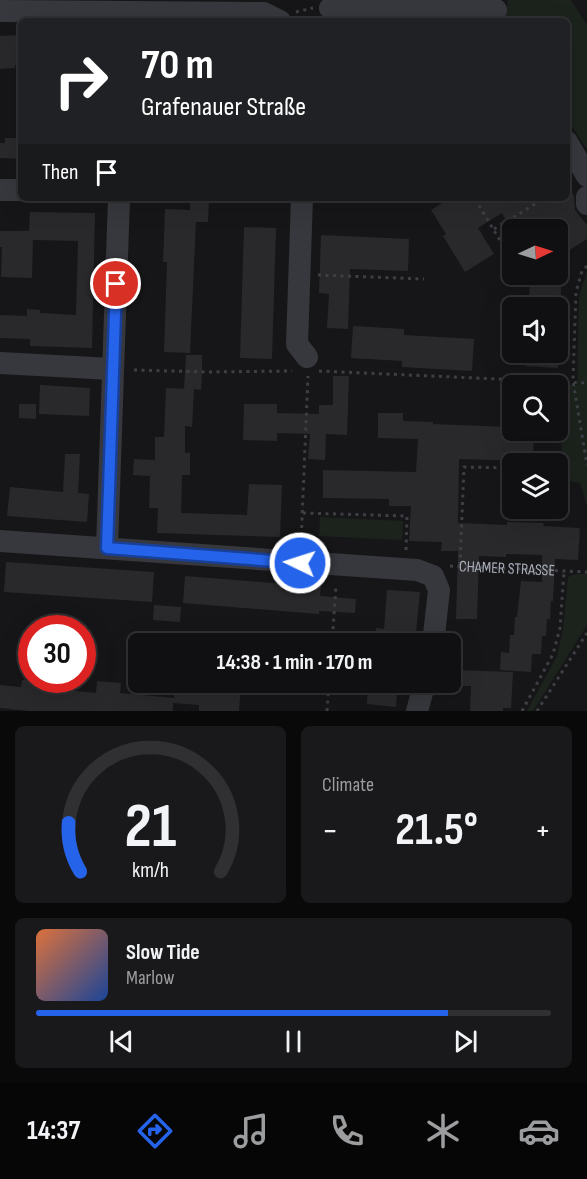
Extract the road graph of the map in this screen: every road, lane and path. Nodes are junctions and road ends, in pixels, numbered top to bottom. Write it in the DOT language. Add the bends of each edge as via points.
graph roads {
  1 [pos="330,8"];
  2 [pos="498,10"];
  3 [pos="0,11"];
  4 [pos="128,17"];
  5 [pos="287,18"];
  6 [pos="570,147"];
  7 [pos="587,176"];
  8 [pos="0,190"];
  9 [pos="18,190"];
  10 [pos="587,197"];
  11 [pos="119,201"];
  12 [pos="302,201"];
  13 [pos="476,201"];
  14 [pos="540,201"];
  15 [pos="587,204"];
  16 [pos="494,229"];
  17 [pos="502,243"];
  18 [pos="587,266"];
  19 [pos="300,274"];
  20 [pos="424,279"];
  21 [pos="0,363"];
  22 [pos="308,364"];
  23 [pos="112,369"];
  24 [pos="573,381"];
  25 [pos="587,383"];
  26 [pos="587,465"];
  27 [pos="502,468"];
  28 [pos="303,513"];
  29 [pos="0,541"];
  30 [pos="107,548"];
  31 [pos="300,563"];
  32 [pos="338,565"];
  33 [pos="460,565"];
  34 [pos="405,570"];
  35 [pos="564,571"];
  36 [pos="587,572"];
  37 [pos="433,576"];
  38 [pos="333,633"];
  39 [pos="434,633"];
  40 [pos="587,633"];
  41 [pos="328,693"];
  42 [pos="422,693"];
  43 [pos="327,711"];
  44 [pos="417,711"];
  45 [pos="522,711"];
  46 [pos="537,711"];
  1 -- 2 [label="street"];
  1 -- 5 [label="path" via="298,10"];
  3 -- 4 [label="street"];
  4 -- 5 [label="street" via="264,13"];
  6 -- 7 [label="street"];
  8 -- 9 [label="street"];
  10 -- 15 [label="street"];
  11 -- 23 [label="street"];
  12 -- 19 [label="street"];
  13 -- 16 [label="path"];
  14 -- 16 [label="path"];
  16 -- 17 [label="path"];
  18 -- 24 [label="path" via="576,292"];
  19 -- 20 [label="path"];
  19 -- 22 [label="street" via="297,344"];
  21 -- 23 [label="street"];
  22 -- 23 [label="path" via="207,372"];
  22 -- 24 [label="path"];
  22 -- 28 [label="path"];
  23 -- 30 [label="street"];
  24 -- 25 [label="path"];
  24 -- 26 [label="path"];
  27 -- 33 [label="path" via="464,467"];
  28 -- 31 [label="path"];
  28 -- 34 [label="path" via="407,516"];
  29 -- 30 [label="street"];
  30 -- 31 [label="street"];
  31 -- 32 [label="street"];
  32 -- 34 [label="street"];
  32 -- 38 [label="path"];
  33 -- 35 [label="path, CHAMER STRASSE"];
  33 -- 37 [label="path, CHAMER STRASSE" via="452,565"];
  34 -- 37 [label="street"];
  35 -- 36 [label="path, CHAMER STRASSE"];
  35 -- 45 [label="path" via="560,628 553,654"];
  37 -- 39 [label="street" via="439,590"];
  40 -- 46 [label="path"];
  41 -- 43 [label="path"];
  42 -- 44 [label="street"];
}
